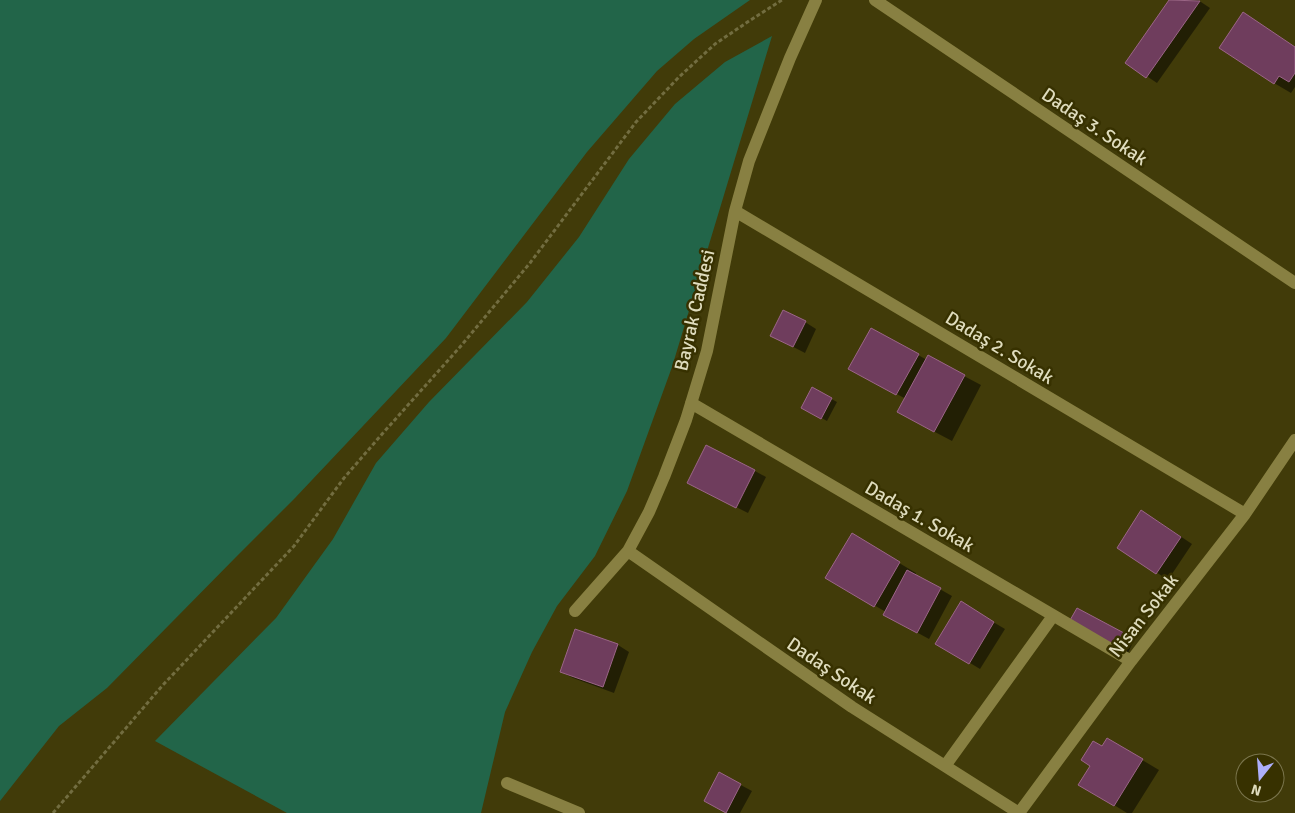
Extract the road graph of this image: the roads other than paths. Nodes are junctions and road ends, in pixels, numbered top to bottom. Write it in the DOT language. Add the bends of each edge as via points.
graph roads {
  1 [pos="816,0"];
  2 [pos="875,0"];
  3 [pos="735,211"];
  4 [pos="1295,283"];
  5 [pos="691,404"];
  6 [pos="1295,440"];
  7 [pos="1245,514"];
  8 [pos="628,551"];
  9 [pos="575,611"];
  10 [pos="1053,616"];
  11 [pos="1130,661"];
  12 [pos="945,766"];
  13 [pos="507,783"];
  14 [pos="579,813"];
  15 [pos="1019,813"];
  1 -- 3 [label="street, Bayrak Caddesi" via="769,108"];
  2 -- 4 [label="street, Dadaş 3. Sokak"];
  3 -- 5 [label="street, Bayrak Caddesi" via="708,351"];
  3 -- 7 [label="street, Dadaş 2. Sokak"];
  5 -- 8 [label="street, Bayrak Caddesi" via="664,477"];
  5 -- 10 [label="street, Dadaş 1. Sokak"];
  6 -- 7 [label="street, Nisan Sokak"];
  7 -- 11 [label="street, Nisan Sokak"];
  8 -- 9 [label="street, Bayrak Caddesi"];
  8 -- 12 [label="street, Dadaş Sokak" via="852,707"];
  10 -- 11 [label="street, Dadaş 1. Sokak"];
  10 -- 12 [label="street"];
  11 -- 15 [label="street, Nisan Sokak"];
  12 -- 15 [label="street, Dadaş Sokak"];
  13 -- 14 [label="street"];
}
